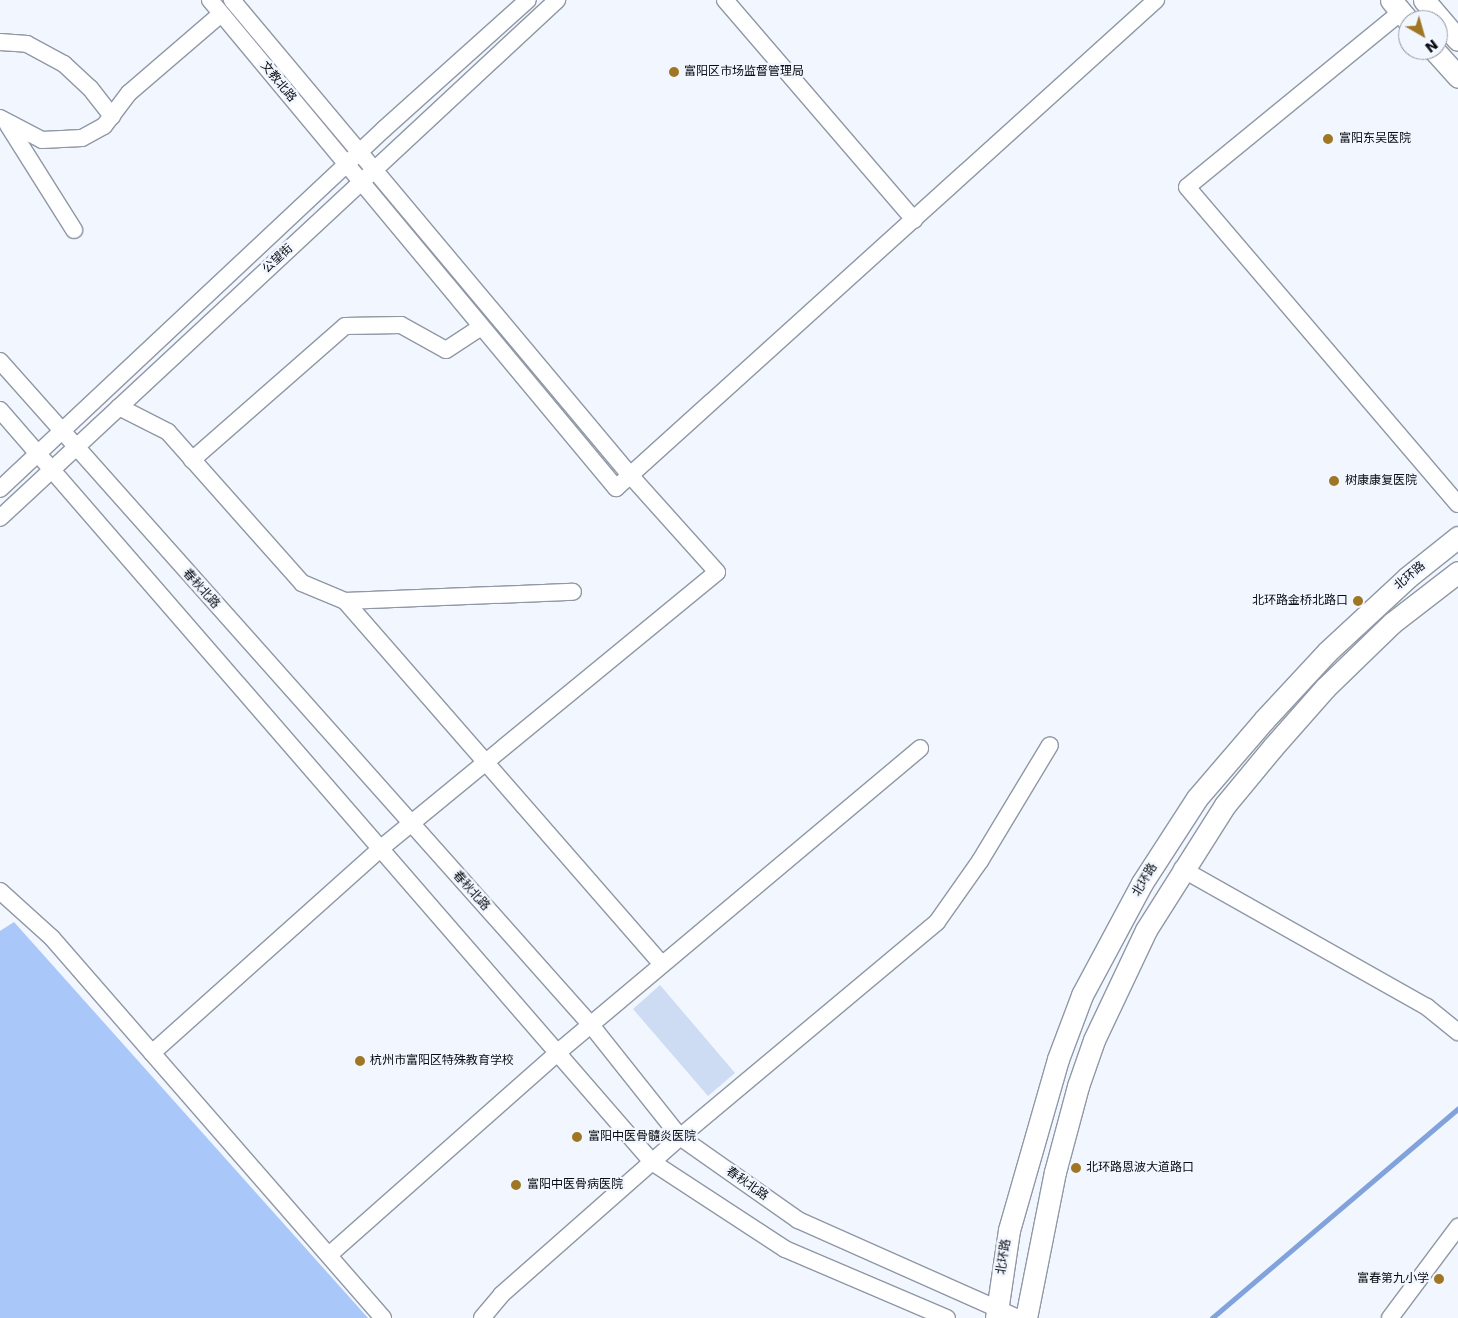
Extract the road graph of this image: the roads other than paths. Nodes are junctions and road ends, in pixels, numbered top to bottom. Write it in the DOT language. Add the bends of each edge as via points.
graph roads {
  1 [pos="210,0"];
  2 [pos="232,0"];
  3 [pos="528,0"];
  4 [pos="557,0"];
  5 [pos="725,0"];
  6 [pos="1156,0"];
  7 [pos="1424,0"];
  8 [pos="1398,13"];
  9 [pos="221,14"];
  10 [pos="1458,40"];
  11 [pos="0,42"];
  12 [pos="1443,60"];
  13 [pos="1458,77"];
  14 [pos="112,116"];
  15 [pos="4,122"];
  16 [pos="361,150"];
  17 [pos="346,164"];
  18 [pos="376,168"];
  19 [pos="361,182"];
  20 [pos="914,220"];
  21 [pos="74,230"];
  22 [pos="481,327"];
  23 [pos="0,361"];
  24 [pos="119,407"];
  25 [pos="0,410"];
  26 [pos="61,432"];
  27 [pos="75,448"];
  28 [pos="38,454"];
  29 [pos="192,460"];
  30 [pos="52,470"];
  31 [pos="630,475"];
  32 [pos="0,489"];
  33 [pos="1458,504"];
  34 [pos="0,518"];
  35 [pos="1458,538"];
  36 [pos="1458,572"];
  37 [pos="573,592"];
  38 [pos="345,601"];
  39 [pos="1050,745"];
  40 [pos="920,748"];
  41 [pos="487,763"];
  42 [pos="412,825"];
  43 [pos="380,848"];
  44 [pos="1182,868"];
  45 [pos="0,891"];
  46 [pos="662,964"];
  47 [pos="591,1025"];
  48 [pos="1458,1032"];
  49 [pos="152,1053"];
  50 [pos="558,1053"];
  51 [pos="680,1137"];
  52 [pos="652,1162"];
  53 [pos="1458,1227"];
  54 [pos="329,1256"];
  55 [pos="996,1313"];
  56 [pos="383,1318"];
  57 [pos="482,1318"];
  58 [pos="948,1318"];
  59 [pos="1018,1318"];
  60 [pos="1026,1318"];
  61 [pos="1390,1318"];
  1 -- 9 [label="street, 文教北路"];
  2 -- 16 [label="street, 文教北路"];
  3 -- 16 [label="street, 公望街"];
  4 -- 18 [label="street, 公望街"];
  5 -- 20 [label="street"];
  6 -- 20 [label="street"];
  7 -- 10 [label="main road"];
  8 -- 33 [label="street" via="1188,187"];
  9 -- 14 [label="street" via="128,94"];
  9 -- 17 [label="street, 文教北路"];
  11 -- 14 [label="street" via="27,44 64,64 90,88"];
  12 -- 13 [label="main road"];
  14 -- 15 [label="street" via="104,126 82,138 42,140"];
  15 -- 21 [label="street"];
  16 -- 17 [label="street, 公望街"];
  16 -- 18 [label="street, 文教北路"];
  17 -- 19 [label="street, 文教北路"];
  17 -- 26 [label="street, 公望街"];
  18 -- 19 [label="street, 公望街"];
  18 -- 31 [label="street, 文教北路"];
  19 -- 22 [label="street, 文教北路"];
  19 -- 24 [label="street, 公望街"];
  20 -- 31 [label="street"];
  22 -- 29 [label="street" via="446,350 401,325 345,326"];
  22 -- 31 [label="street, 文教北路" via="616,488"];
  23 -- 26 [label="street, 春秋北路"];
  24 -- 27 [label="street, 公望街"];
  24 -- 29 [label="street" via="168,432"];
  25 -- 28 [label="street"];
  26 -- 27 [label="street, 春秋北路"];
  26 -- 28 [label="street, 公望街"];
  27 -- 30 [label="street, 公望街"];
  27 -- 42 [label="street, 春秋北路"];
  28 -- 30 [label="street"];
  28 -- 32 [label="street, 公望街"];
  29 -- 38 [label="street" via="302,583"];
  30 -- 34 [label="street, 公望街"];
  30 -- 43 [label="street"];
  31 -- 41 [label="street, 文教北路" via="717,572"];
  35 -- 55 [label="main road, 北环路" via="1408,577 1327,652 1270,713 1197,798 1142,883 1082,995 1058,1059 1008,1230"];
  36 -- 44 [label="main road, 北环路" via="1392,623 1325,688 1225,805"];
  37 -- 38 [label="street"];
  38 -- 41 [label="street"];
  39 -- 51 [label="street" via="980,861 937,922"];
  40 -- 46 [label="street"];
  41 -- 42 [label="street"];
  41 -- 46 [label="street"];
  42 -- 43 [label="street"];
  42 -- 47 [label="street, 春秋北路"];
  43 -- 49 [label="street"];
  43 -- 50 [label="street"];
  44 -- 48 [label="street" via="1426,1007"];
  44 -- 60 [label="main road, 北环路" via="1146,930 1091,1049 1054,1172"];
  45 -- 49 [label="street" via="52,938"];
  46 -- 47 [label="street"];
  47 -- 50 [label="street"];
  47 -- 51 [label="street, 春秋北路"];
  49 -- 54 [label="street"];
  50 -- 52 [label="street"];
  50 -- 54 [label="street"];
  51 -- 52 [label="street"];
  51 -- 55 [label="street, 春秋北路" via="798,1220"];
  52 -- 57 [label="street" via="501,1295"];
  52 -- 58 [label="street" via="786,1249"];
  53 -- 61 [label="street"];
  54 -- 56 [label="street"];
  55 -- 59 [label="street, 春秋北路"];
}
